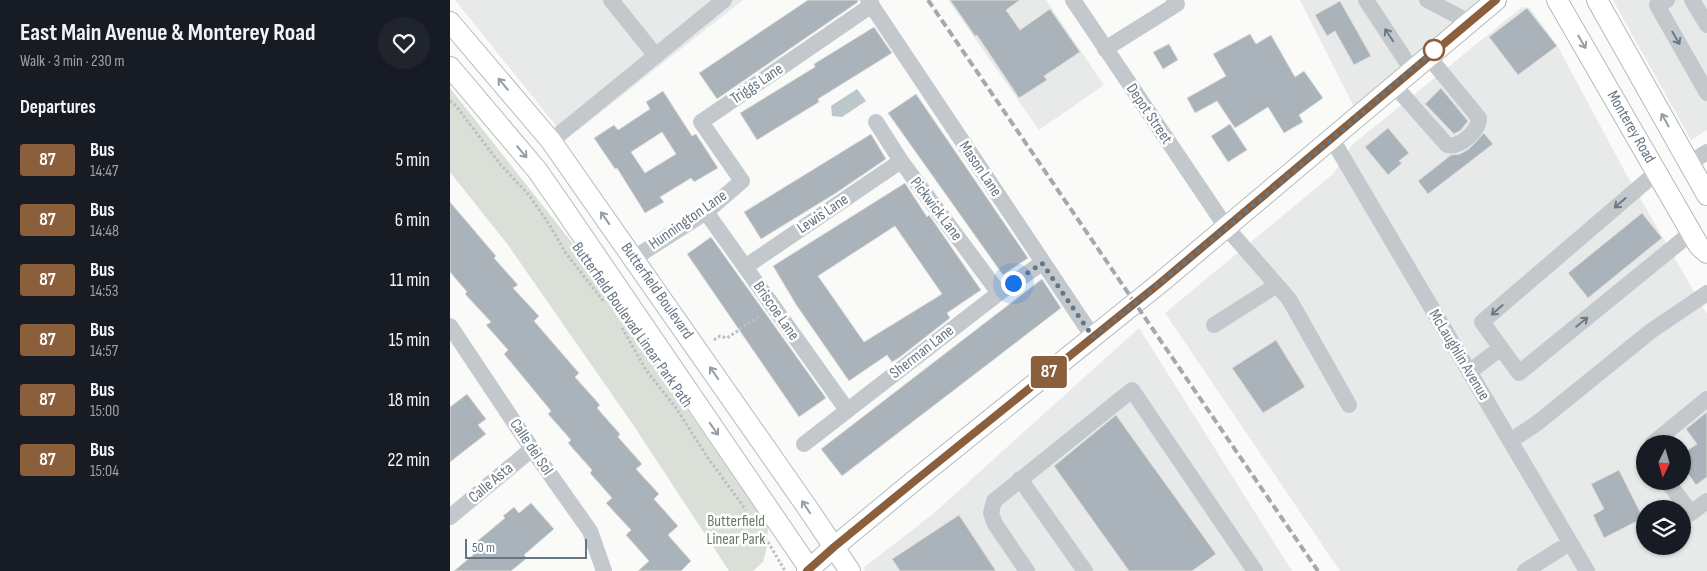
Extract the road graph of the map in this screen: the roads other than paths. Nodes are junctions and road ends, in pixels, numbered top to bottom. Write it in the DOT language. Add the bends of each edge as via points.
graph roads {
  1 [pos="611,0"];
  2 [pos="724,0"];
  3 [pos="1174,0"];
  4 [pos="1366,0"];
  5 [pos="1427,0"];
  6 [pos="1496,0"];
  7 [pos="1557,0"];
  8 [pos="1597,0"];
  9 [pos="1667,0"];
  10 [pos="1692,0"];
  11 [pos="1075,1"];
  12 [pos="870,3"];
  13 [pos="450,22"];
  14 [pos="1469,22"];
  15 [pos="1707,25"];
  16 [pos="1106,49"];
  17 [pos="656,56"];
  18 [pos="1428,56"];
  19 [pos="450,67"];
  20 [pos="1412,70"];
  21 [pos="1394,85"];
  22 [pos="1707,92"];
  23 [pos="876,122"];
  24 [pos="1332,139"];
  25 [pos="551,141"];
  26 [pos="1707,152"];
  27 [pos="901,161"];
  28 [pos="1689,163"];
  29 [pos="1657,172"];
  30 [pos="742,181"];
  31 [pos="1707,195"];
  32 [pos="706,212"];
  33 [pos="1226,227"];
  34 [pos="1691,233"];
  35 [pos="1707,252"];
  36 [pos="634,258"];
  37 [pos="1042,263"];
  38 [pos="745,267"];
  39 [pos="1277,285"];
  40 [pos="999,293"];
  41 [pos="1707,293"];
  42 [pos="1214,325"];
  43 [pos="450,326"];
  44 [pos="1093,337"];
  45 [pos="1501,348"];
  46 [pos="1469,372"];
  47 [pos="1707,398"];
  48 [pos="1349,405"];
  49 [pos="847,410"];
  50 [pos="1663,435"];
  51 [pos="1510,441"];
  52 [pos="804,444"];
  53 [pos="532,449"];
  54 [pos="1020,479"];
  55 [pos="1674,490"];
  56 [pos="1707,501"];
  57 [pos="450,517"];
  58 [pos="1570,543"];
  59 [pos="834,547"];
  60 [pos="809,570"];
  61 [pos="604,571"];
  62 [pos="850,571"];
  63 [pos="1027,571"];
  64 [pos="1085,571"];
  65 [pos="1255,571"];
  66 [pos="1526,571"];
  67 [pos="1587,571"];
  1 -- 17 [label="street"];
  2 -- 17 [label="street"];
  3 -- 16 [label="street" via="1177,4"];
  20 -- 4 [label="street, one-way"];
  5 -- 14 [label="street"];
  6 -- 14 [label="main road"];
  7 -- 29 [label="main road, Monterey Road, one-way"];
  28 -- 8 [label="main road, Monterey Road, one-way"];
  9 -- 22 [label="street, one-way" via="1658,5"];
  10 -- 15 [label="street"];
  11 -- 16 [label="street, Depot Street"];
  12 -- 30 [label="street, Triggs Lane" via="701,122"];
  12 -- 37 [label="street, Mason Lane"];
  25 -- 13 [label="main road, Butterfield Boulevard, one-way"];
  14 -- 18 [label="main road"];
  16 -- 33 [label="street, Depot Street"];
  17 -- 25 [label="street"];
  18 -- 20 [label="main road"];
  18 -- 21 [label="street" via="1479,118 1476,130 1458,144 1447,145"];
  19 -- 60 [label="main road, Butterfield Boulevard, one-way" via="537,170"];
  20 -- 21 [label="main road"];
  21 -- 24 [label="main road"];
  23 -- 27 [label="street, Pickwick Lane"];
  24 -- 33 [label="main road"];
  24 -- 46 [label="street, McLaughlin Avenue"];
  36 -- 25 [label="main road, Butterfield Boulevard, one-way"];
  26 -- 28 [label="street"];
  27 -- 38 [label="street, Lewis Lane"];
  27 -- 40 [label="street, Pickwick Lane"];
  28 -- 31 [label="main road, Monterey Road"];
  29 -- 34 [label="main road, Monterey Road"];
  29 -- 45 [label="street, one-way" via="1482,322"];
  30 -- 32 [label="street, Hunnington Lane"];
  32 -- 36 [label="street, Hunnington Lane"];
  32 -- 38 [label="street, Briscoe Lane"];
  33 -- 39 [label="street, Depot Street"];
  33 -- 44 [label="main road"];
  34 -- 35 [label="main road, Monterey Road"];
  45 -- 34 [label="street, one-way" via="1519,373"];
  59 -- 36 [label="main road, Butterfield Boulevard, one-way"];
  37 -- 40 [label="street, Sherman Lane"];
  37 -- 44 [label="street, Mason Lane"];
  38 -- 49 [label="street, Briscoe Lane"];
  39 -- 42 [label="street"];
  39 -- 48 [label="street, Depot Street" via="1289,299"];
  40 -- 49 [label="street, Sherman Lane"];
  41 -- 51 [label="street" via="1651,331 1536,424"];
  43 -- 53 [label="street, Calle del Sol"];
  44 -- 59 [label="main road"];
  45 -- 46 [label="street"];
  46 -- 51 [label="street, McLaughlin Avenue"];
  47 -- 50 [label="street"];
  49 -- 52 [label="street, Sherman Lane"];
  51 -- 58 [label="street, McLaughlin Avenue"];
  53 -- 57 [label="street, Calle Asta"];
  53 -- 61 [label="street, Calle del Sol" via="590,531"];
  54 -- 63 [label="street" via="994,501 991,513 994,524"];
  54 -- 64 [label="street"];
  54 -- 65 [label="street" via="1132,390"];
  55 -- 56 [label="street" via="1691,513"];
  58 -- 66 [label="street"];
  58 -- 67 [label="street, McLaughlin Avenue"];
  59 -- 60 [label="main road"];
  59 -- 62 [label="main road, Butterfield Boulevard"];
}
